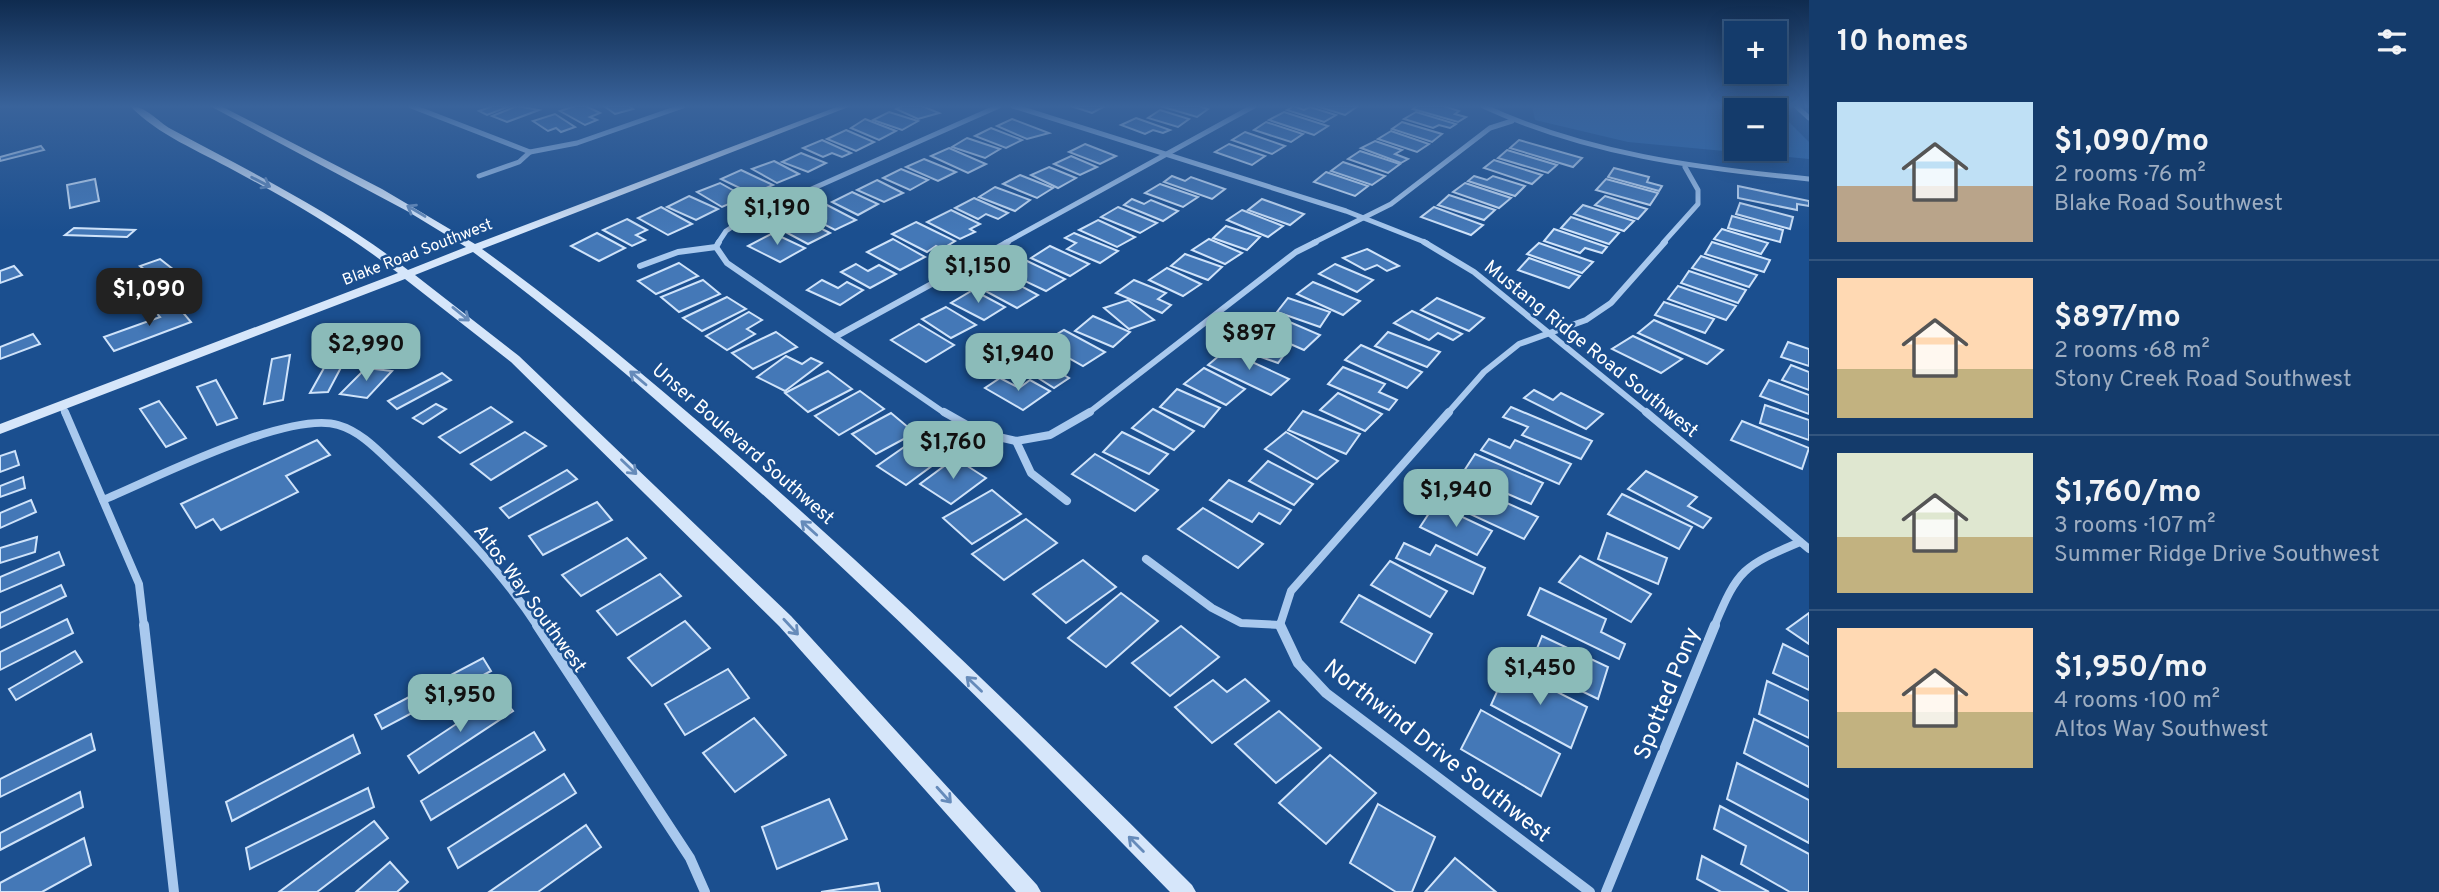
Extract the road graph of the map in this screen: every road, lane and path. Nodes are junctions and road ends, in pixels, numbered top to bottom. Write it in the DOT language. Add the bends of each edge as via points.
graph roads {
  1 [pos="198,148"];
  2 [pos="298,148"];
  3 [pos="519,148"];
  4 [pos="552,148"];
  5 [pos="737,148"];
  6 [pos="905,148"];
  7 [pos="1145,148"];
  8 [pos="1177,148"];
  9 [pos="1464,148"];
  10 [pos="1591,148"];
  11 [pos="530,152"];
  12 [pos="1165,154"];
  13 [pos="1685,167"];
  14 [pos="479,176"];
  15 [pos="1809,179"];
  16 [pos="1365,218"];
  17 [pos="716,247"];
  18 [pos="473,248"];
  19 [pos="640,266"];
  20 [pos="407,273"];
  21 [pos="1552,333"];
  22 [pos="835,337"];
  23 [pos="62,406"];
  24 [pos="0,429"];
  25 [pos="1016,441"];
  26 [pos="103,500"];
  27 [pos="1066,500"];
  28 [pos="1800,542"];
  29 [pos="1809,548"];
  30 [pos="1146,559"];
  31 [pos="1280,625"];
  32 [pos="174,892"];
  33 [pos="705,892"];
  34 [pos="1030,892"];
  35 [pos="1185,892"];
  36 [pos="1590,892"];
  37 [pos="1606,892"];
  1 -- 20 [label="main road, one-way" via="341,229"];
  18 -- 2 [label="main road, Unser Boulevard Southwest, one-way" via="367,182"];
  3 -- 11 [label="street"];
  4 -- 11 [label="street"];
  5 -- 18 [label="main road, Blake Road Southwest"];
  6 -- 17 [label="street" via="744,219 726,231"];
  7 -- 12 [label="street, Mustang Ridge Road Southwest"];
  8 -- 12 [label="street"];
  9 -- 16 [label="street" via="1391,204"];
  10 -- 13 [label="street"];
  11 -- 14 [label="street" via="519,162"];
  12 -- 16 [label="street, Mustang Ridge Road Southwest"];
  12 -- 22 [label="street"];
  13 -- 15 [label="street"];
  13 -- 21 [label="street" via="1698,190 1698,204 1611,303 1586,320"];
  16 -- 21 [label="street, Mustang Ridge Road Southwest" via="1421,240 1474,272"];
  16 -- 25 [label="street" via="1296,252 1077,422 1050,435"];
  17 -- 19 [label="street" via="678,252"];
  17 -- 22 [label="street" via="727,263"];
  18 -- 20 [label="main road, Blake Road Southwest"];
  35 -- 18 [label="main road, Unser Boulevard Southwest, one-way" via="749,472 564,316"];
  20 -- 23 [label="main road, Blake Road Southwest"];
  20 -- 34 [label="main road, one-way" via="515,359 709,544 785,621"];
  21 -- 28 [label="street, Mustang Ridge Road Southwest"];
  21 -- 31 [label="street" via="1519,344 1484,372 1291,591"];
  22 -- 25 [label="street" via="958,422"];
  23 -- 24 [label="main road, Blake Road Southwest"];
  23 -- 26 [label="street"];
  25 -- 27 [label="street" via="1031,474"];
  26 -- 32 [label="street" via="139,584"];
  26 -- 33 [label="street, Altos Way Southwest" via="265,433 301,424 337,424 363,438 464,531 534,621 690,858"];
  28 -- 29 [label="street, Mustang Ridge Road Southwest"];
  28 -- 37 [label="street, Spotted Pony" via="1753,562 1730,588"];
  30 -- 31 [label="street" via="1212,608 1241,623"];
  31 -- 36 [label="street, Northwind Drive Southwest" via="1298,663 1326,692"];
}
